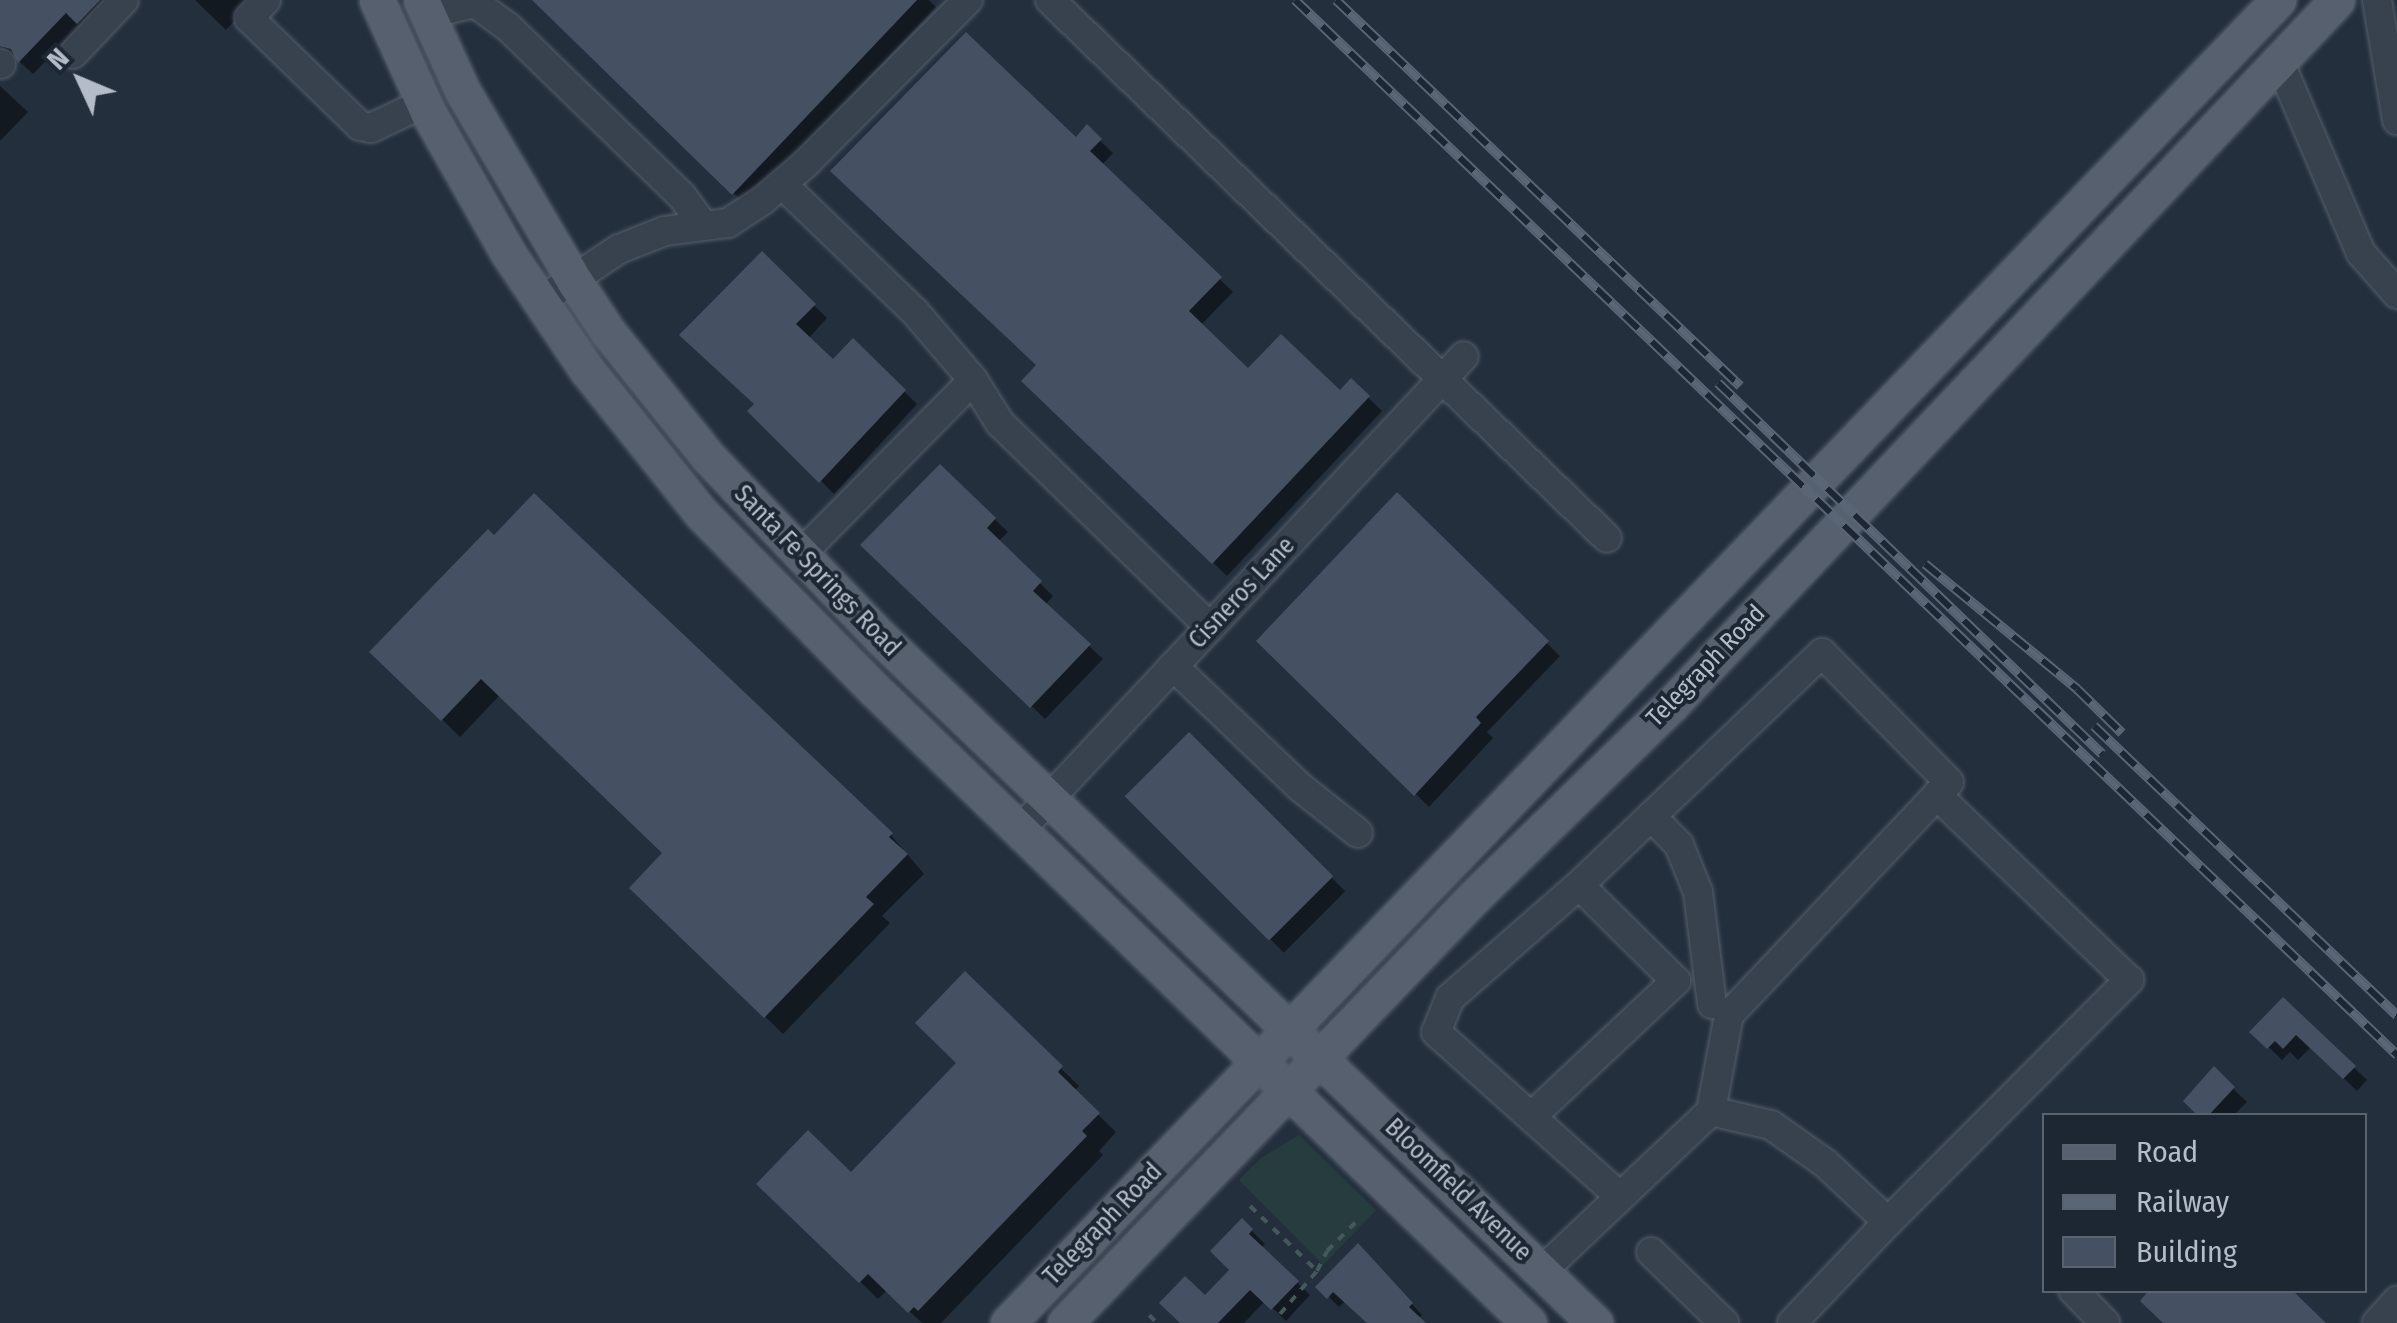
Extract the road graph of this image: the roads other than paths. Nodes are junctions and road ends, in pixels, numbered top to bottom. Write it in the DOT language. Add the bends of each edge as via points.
graph roads {
  1 [pos="124,0"];
  2 [pos="266,0"];
  3 [pos="377,0"];
  4 [pos="968,0"];
  5 [pos="1050,0"];
  6 [pos="2278,0"];
  7 [pos="2337,0"];
  8 [pos="2377,0"];
  9 [pos="424,7"];
  10 [pos="73,54"];
  11 [pos="2279,61"];
  12 [pos="424,103"];
  13 [pos="2397,120"];
  14 [pos="782,184"];
  15 [pos="704,226"];
  16 [pos="2394,281"];
  17 [pos="575,282"];
  18 [pos="539,302"];
  19 [pos="1464,356"];
  20 [pos="1442,379"];
  21 [pos="973,380"];
  22 [pos="1607,538"];
  23 [pos="799,556"];
  24 [pos="1210,627"];
  25 [pos="1173,666"];
  26 [pos="1938,795"];
  27 [pos="1050,797"];
  28 [pos="1651,816"];
  29 [pos="1020,830"];
  30 [pos="1358,833"];
  31 [pos="1579,885"];
  32 [pos="1676,981"];
  33 [pos="1720,1010"];
  34 [pos="1290,1029"];
  35 [pos="1320,1057"];
  36 [pos="1258,1062"];
  37 [pos="1288,1090"];
  38 [pos="1711,1111"];
  39 [pos="1531,1117"];
  40 [pos="1618,1196"];
  41 [pos="1888,1222"];
  42 [pos="1650,1252"];
  43 [pos="1542,1272"];
  44 [pos="2076,1293"];
  45 [pos="2397,1301"];
  46 [pos="1008,1323"];
  47 [pos="1066,1323"];
  48 [pos="1529,1323"];
  49 [pos="1595,1323"];
  50 [pos="1724,1323"];
  51 [pos="1792,1323"];
  52 [pos="2105,1323"];
  53 [pos="2377,1323"];
  1 -- 10 [label="street"];
  2 -- 12 [label="street" via="249,18 360,126 371,128"];
  3 -- 12 [label="main road, Santa Fe Springs Road"];
  4 -- 14 [label="street"];
  5 -- 20 [label="street"];
  6 -- 34 [label="main road, Telegraph Road"];
  7 -- 11 [label="main road, Telegraph Road"];
  8 -- 13 [label="street"];
  9 -- 15 [label="street" via="475,4 508,28 682,196"];
  9 -- 17 [label="main road, Santa Fe Springs Road" via="508,174"];
  11 -- 16 [label="street" via="2361,253"];
  11 -- 35 [label="main road, Telegraph Road" via="1670,706"];
  12 -- 18 [label="main road, Santa Fe Springs Road" via="473,198"];
  14 -- 15 [label="street" via="728,223"];
  14 -- 21 [label="street" via="915,312"];
  15 -- 17 [label="street" via="666,231 619,249"];
  17 -- 18 [label="street"];
  17 -- 23 [label="main road, Santa Fe Springs Road" via="708,457"];
  18 -- 29 [label="main road, Santa Fe Springs Road" via="640,442 702,514"];
  19 -- 20 [label="street, Cisneros Lane"];
  20 -- 22 [label="street"];
  20 -- 24 [label="street, Cisneros Lane"];
  21 -- 23 [label="street"];
  21 -- 24 [label="street" via="1000,423"];
  23 -- 27 [label="main road, Santa Fe Springs Road"];
  24 -- 25 [label="street, Cisneros Lane"];
  25 -- 27 [label="street, Cisneros Lane"];
  25 -- 30 [label="street"];
  26 -- 28 [label="street" via="1949,782 1822,652"];
  26 -- 33 [label="street"];
  26 -- 41 [label="street" via="2129,980"];
  27 -- 29 [label="street, Cisneros Lane"];
  27 -- 34 [label="main road, Santa Fe Springs Road"];
  28 -- 31 [label="street"];
  28 -- 33 [label="street" via="1679,845 1698,892"];
  29 -- 36 [label="main road, Santa Fe Springs Road"];
  31 -- 32 [label="street"];
  31 -- 39 [label="street" via="1450,998 1436,1032"];
  32 -- 33 [label="street"];
  32 -- 39 [label="street"];
  33 -- 38 [label="street"];
  34 -- 35 [label="main road, Santa Fe Springs Road"];
  34 -- 36 [label="main road, Telegraph Road"];
  35 -- 37 [label="main road, Telegraph Road"];
  35 -- 43 [label="main road, Bloomfield Avenue"];
  36 -- 37 [label="main road, Bloomfield Avenue"];
  36 -- 46 [label="main road, Telegraph Road"];
  37 -- 47 [label="main road, Telegraph Road"];
  37 -- 48 [label="main road, Bloomfield Avenue"];
  38 -- 40 [label="street"];
  38 -- 41 [label="street" via="1772,1125"];
  39 -- 40 [label="street"];
  40 -- 43 [label="street"];
  41 -- 51 [label="street"];
  42 -- 50 [label="street"];
  43 -- 49 [label="main road, Bloomfield Avenue"];
  44 -- 52 [label="street"];
  45 -- 53 [label="street"];
}
